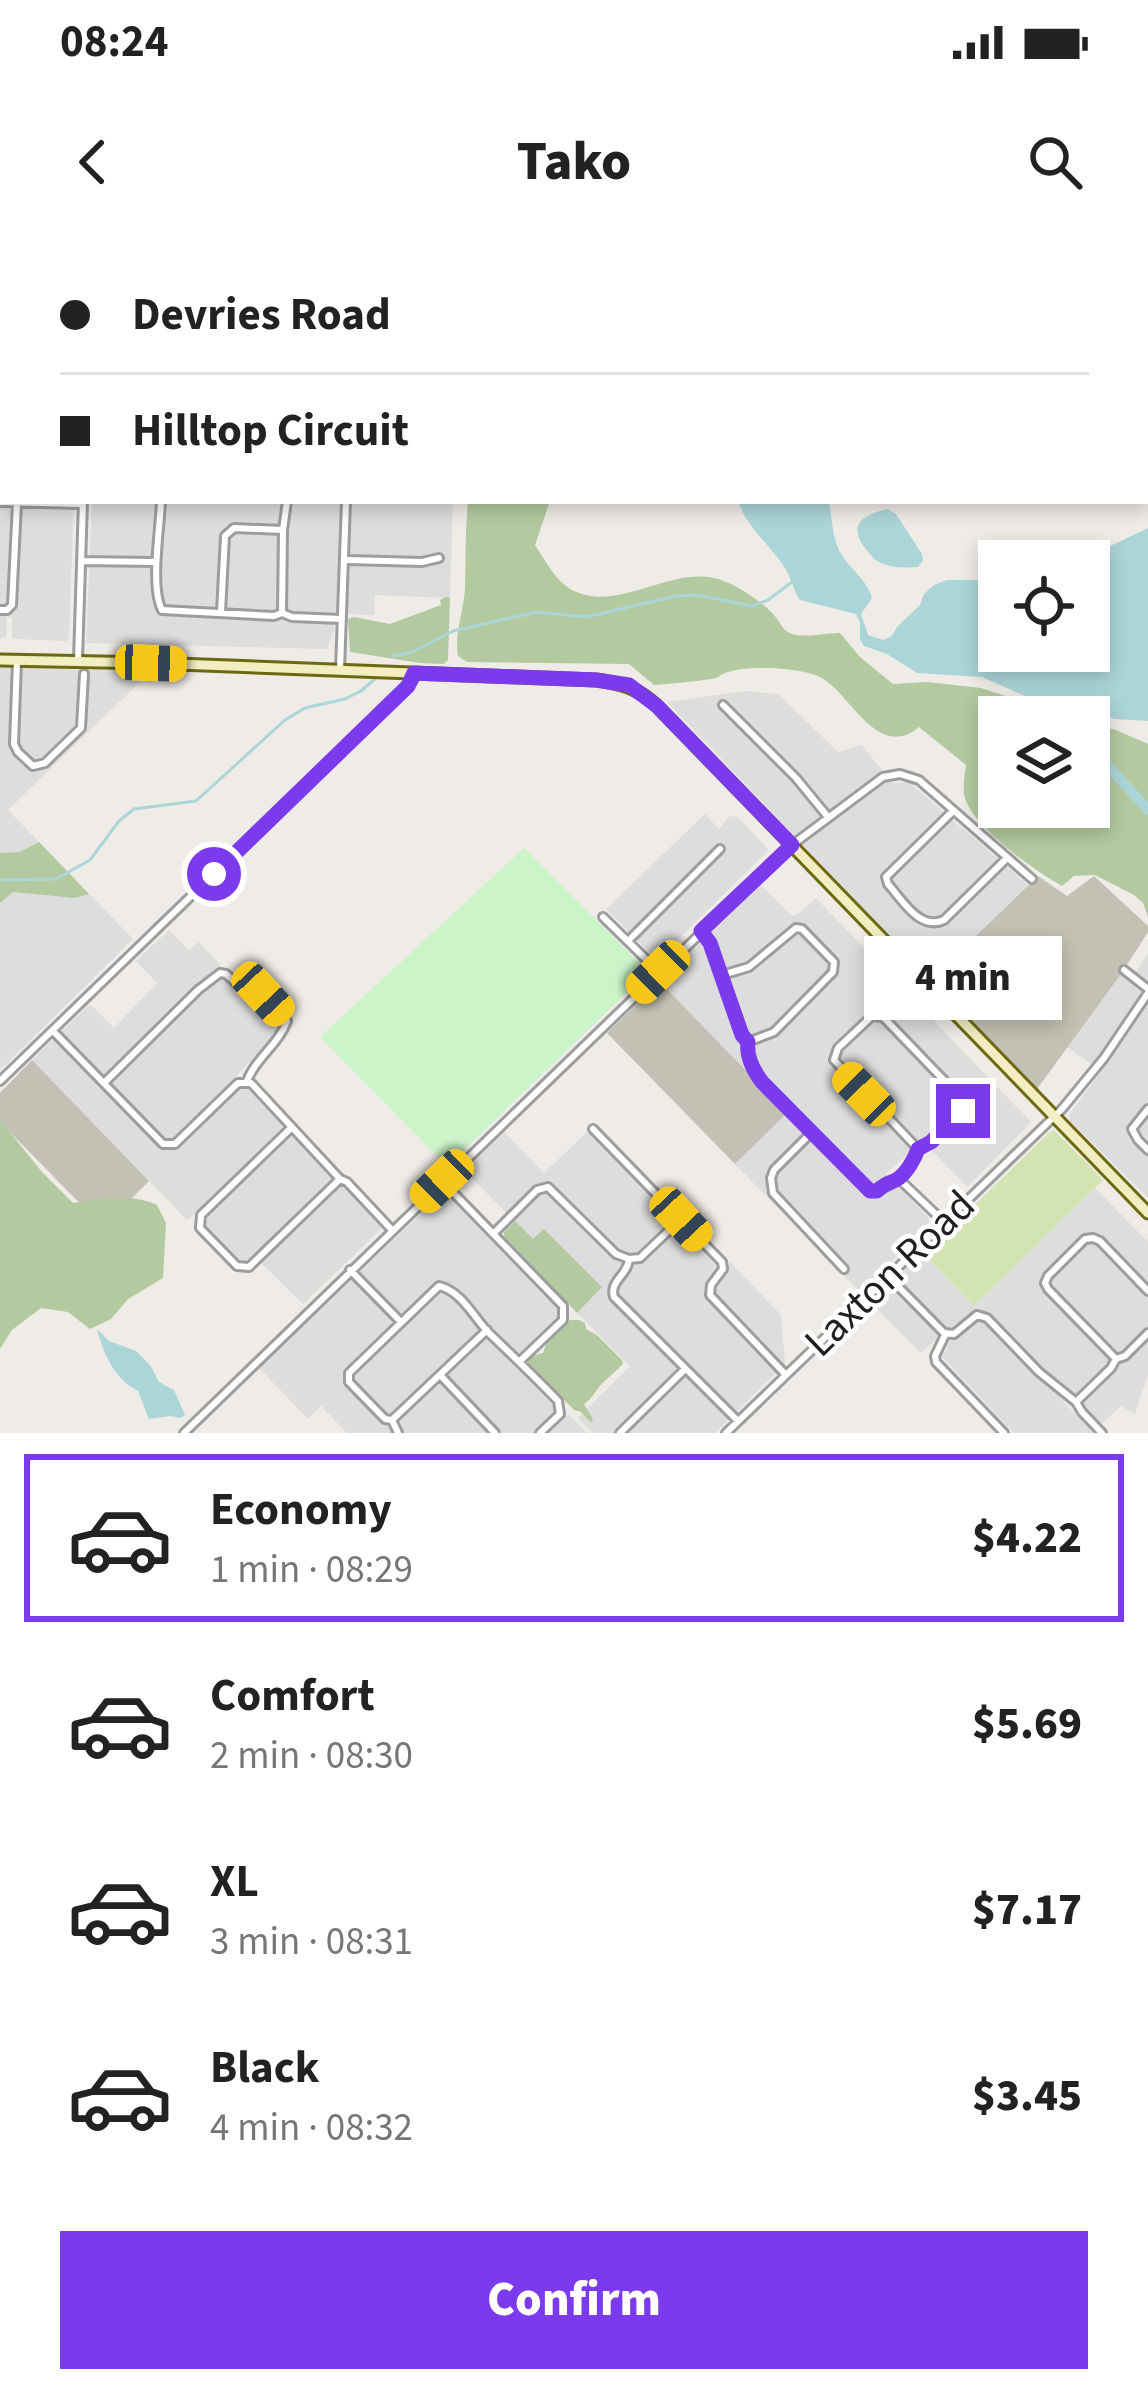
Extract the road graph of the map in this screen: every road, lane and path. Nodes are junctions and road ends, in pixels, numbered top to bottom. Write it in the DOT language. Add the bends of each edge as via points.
graph roads {
  1 [pos="17,504"];
  2 [pos="83,504"];
  3 [pos="161,504"];
  4 [pos="286,504"];
  5 [pos="346,504"];
  6 [pos="283,530"];
  7 [pos="439,558"];
  8 [pos="346,560"];
  9 [pos="81,561"];
  10 [pos="154,562"];
  11 [pos="0,610"];
  12 [pos="221,612"];
  13 [pos="282,613"];
  14 [pos="341,619"];
  15 [pos="0,660"];
  16 [pos="17,661"];
  17 [pos="78,661"];
  18 [pos="340,670"];
  19 [pos="414,673"];
  20 [pos="84,674"];
  21 [pos="723,705"];
  22 [pos="953,811"];
  23 [pos="828,817"];
  24 [pos="792,845"];
  25 [pos="720,849"];
  26 [pos="1007,858"];
  27 [pos="1032,878"];
  28 [pos="604,916"];
  29 [pos="701,931"];
  30 [pos="628,941"];
  31 [pos="1124,970"];
  32 [pos="658,972"];
  33 [pos="722,975"];
  34 [pos="1148,991"];
  35 [pos="53,1031"];
  36 [pos="748,1042"];
  37 [pos="0,1081"];
  38 [pos="247,1081"];
  39 [pos="106,1082"];
  40 [pos="1148,1109"];
  41 [pos="1055,1117"];
  42 [pos="291,1128"];
  43 [pos="593,1130"];
  44 [pos="811,1133"];
  45 [pos="918,1149"];
  46 [pos="1148,1150"];
  47 [pos="899,1179"];
  48 [pos="340,1180"];
  49 [pos="442,1181"];
  50 [pos="1148,1213"];
  51 [pos="681,1219"];
  52 [pos="944,1222"];
  53 [pos="392,1230"];
  54 [pos="493,1234"];
  55 [pos="629,1259"];
  56 [pos="844,1268"];
  57 [pos="350,1270"];
  58 [pos="888,1276"];
  59 [pos="1148,1291"];
  60 [pos="400,1321"];
  61 [pos="487,1330"];
  62 [pos="1148,1333"];
  63 [pos="946,1334"];
  64 [pos="1116,1359"];
  65 [pos="520,1361"];
  66 [pos="684,1370"];
  67 [pos="786,1375"];
  68 [pos="441,1376"];
  69 [pos="1076,1402"];
  70 [pos="392,1420"];
  71 [pos="738,1421"];
  72 [pos="184,1433"];
  73 [pos="398,1433"];
  74 [pos="496,1433"];
  75 [pos="540,1433"];
  76 [pos="620,1433"];
  77 [pos="727,1433"];
  78 [pos="1004,1433"];
  79 [pos="1102,1433"];
  1 -- 11 [label="street" via="12,605"];
  2 -- 9 [label="street"];
  3 -- 10 [label="street"];
  4 -- 6 [label="street"];
  5 -- 8 [label="street"];
  6 -- 12 [label="street" via="234,528 224,536"];
  6 -- 13 [label="street"];
  7 -- 8 [label="street"];
  8 -- 14 [label="street"];
  9 -- 10 [label="street"];
  9 -- 17 [label="street"];
  10 -- 12 [label="street" via="162,610"];
  12 -- 13 [label="street"];
  13 -- 14 [label="street"];
  14 -- 18 [label="street"];
  15 -- 16 [label="street"];
  16 -- 17 [label="street"];
  16 -- 20 [label="street" via="14,744 33,766 80,728"];
  17 -- 18 [label="street"];
  18 -- 19 [label="street"];
  19 -- 24 [label="street" via="629,685"];
  19 -- 35 [label="street"];
  21 -- 23 [label="street"];
  22 -- 23 [label="street" via="900,774 883,777"];
  22 -- 26 [label="street"];
  22 -- 26 [label="street" via="886,877 924,922 944,920"];
  23 -- 24 [label="street"];
  24 -- 29 [label="street"];
  24 -- 41 [label="street"];
  25 -- 30 [label="street"];
  26 -- 27 [label="street"];
  28 -- 30 [label="street"];
  29 -- 32 [label="street"];
  29 -- 33 [label="street"];
  30 -- 32 [label="street"];
  31 -- 34 [label="street"];
  32 -- 49 [label="street"];
  33 -- 36 [label="street"];
  33 -- 36 [label="street" via="749,967 796,928 834,962 833,973 774,1031"];
  34 -- 41 [label="street, Laxton Road"];
  35 -- 37 [label="street"];
  35 -- 39 [label="street"];
  36 -- 44 [label="street" via="754,1070"];
  38 -- 39 [label="street" via="170,1146"];
  38 -- 39 [label="street" via="287,1021 263,994 220,974"];
  38 -- 42 [label="street"];
  40 -- 46 [label="street" via="1132,1129"];
  41 -- 50 [label="street"];
  41 -- 52 [label="street, Laxton Road"];
  42 -- 48 [label="street"];
  42 -- 48 [label="street" via="201,1215 200,1228 237,1266 249,1267"];
  43 -- 51 [label="street"];
  44 -- 47 [label="street" via="870,1191"];
  44 -- 56 [label="street" via="774,1170 773,1193"];
  45 -- 45 [label="street" via="834,1060 872,1016 883,1017 963,1100 963,1111"];
  45 -- 47 [label="street"];
  47 -- 52 [label="street"];
  48 -- 53 [label="street"];
  49 -- 53 [label="street"];
  49 -- 54 [label="street"];
  51 -- 55 [label="street"];
  51 -- 67 [label="street" via="722,1262 709,1290 713,1299"];
  52 -- 58 [label="street, Laxton Road"];
  53 -- 57 [label="street"];
  54 -- 55 [label="street" via="548,1187"];
  54 -- 65 [label="street" via="565,1311"];
  55 -- 66 [label="street" via="614,1297"];
  57 -- 60 [label="street"];
  57 -- 72 [label="street"];
  58 -- 63 [label="street"];
  58 -- 67 [label="street, Laxton Road"];
  59 -- 64 [label="street" via="1093,1238 1048,1276 1048,1289"];
  60 -- 61 [label="street" via="446,1286"];
  60 -- 70 [label="street" via="348,1377"];
  61 -- 65 [label="street"];
  61 -- 68 [label="street"];
  62 -- 64 [label="street"];
  63 -- 69 [label="street" via="982,1315"];
  63 -- 78 [label="street" via="936,1362"];
  64 -- 69 [label="street"];
  65 -- 75 [label="street" via="560,1406"];
  66 -- 71 [label="street"];
  66 -- 76 [label="street"];
  67 -- 71 [label="street, Laxton Road"];
  68 -- 70 [label="street"];
  68 -- 74 [label="street"];
  69 -- 79 [label="street"];
  70 -- 73 [label="street"];
  71 -- 77 [label="street, Laxton Road"];
}
